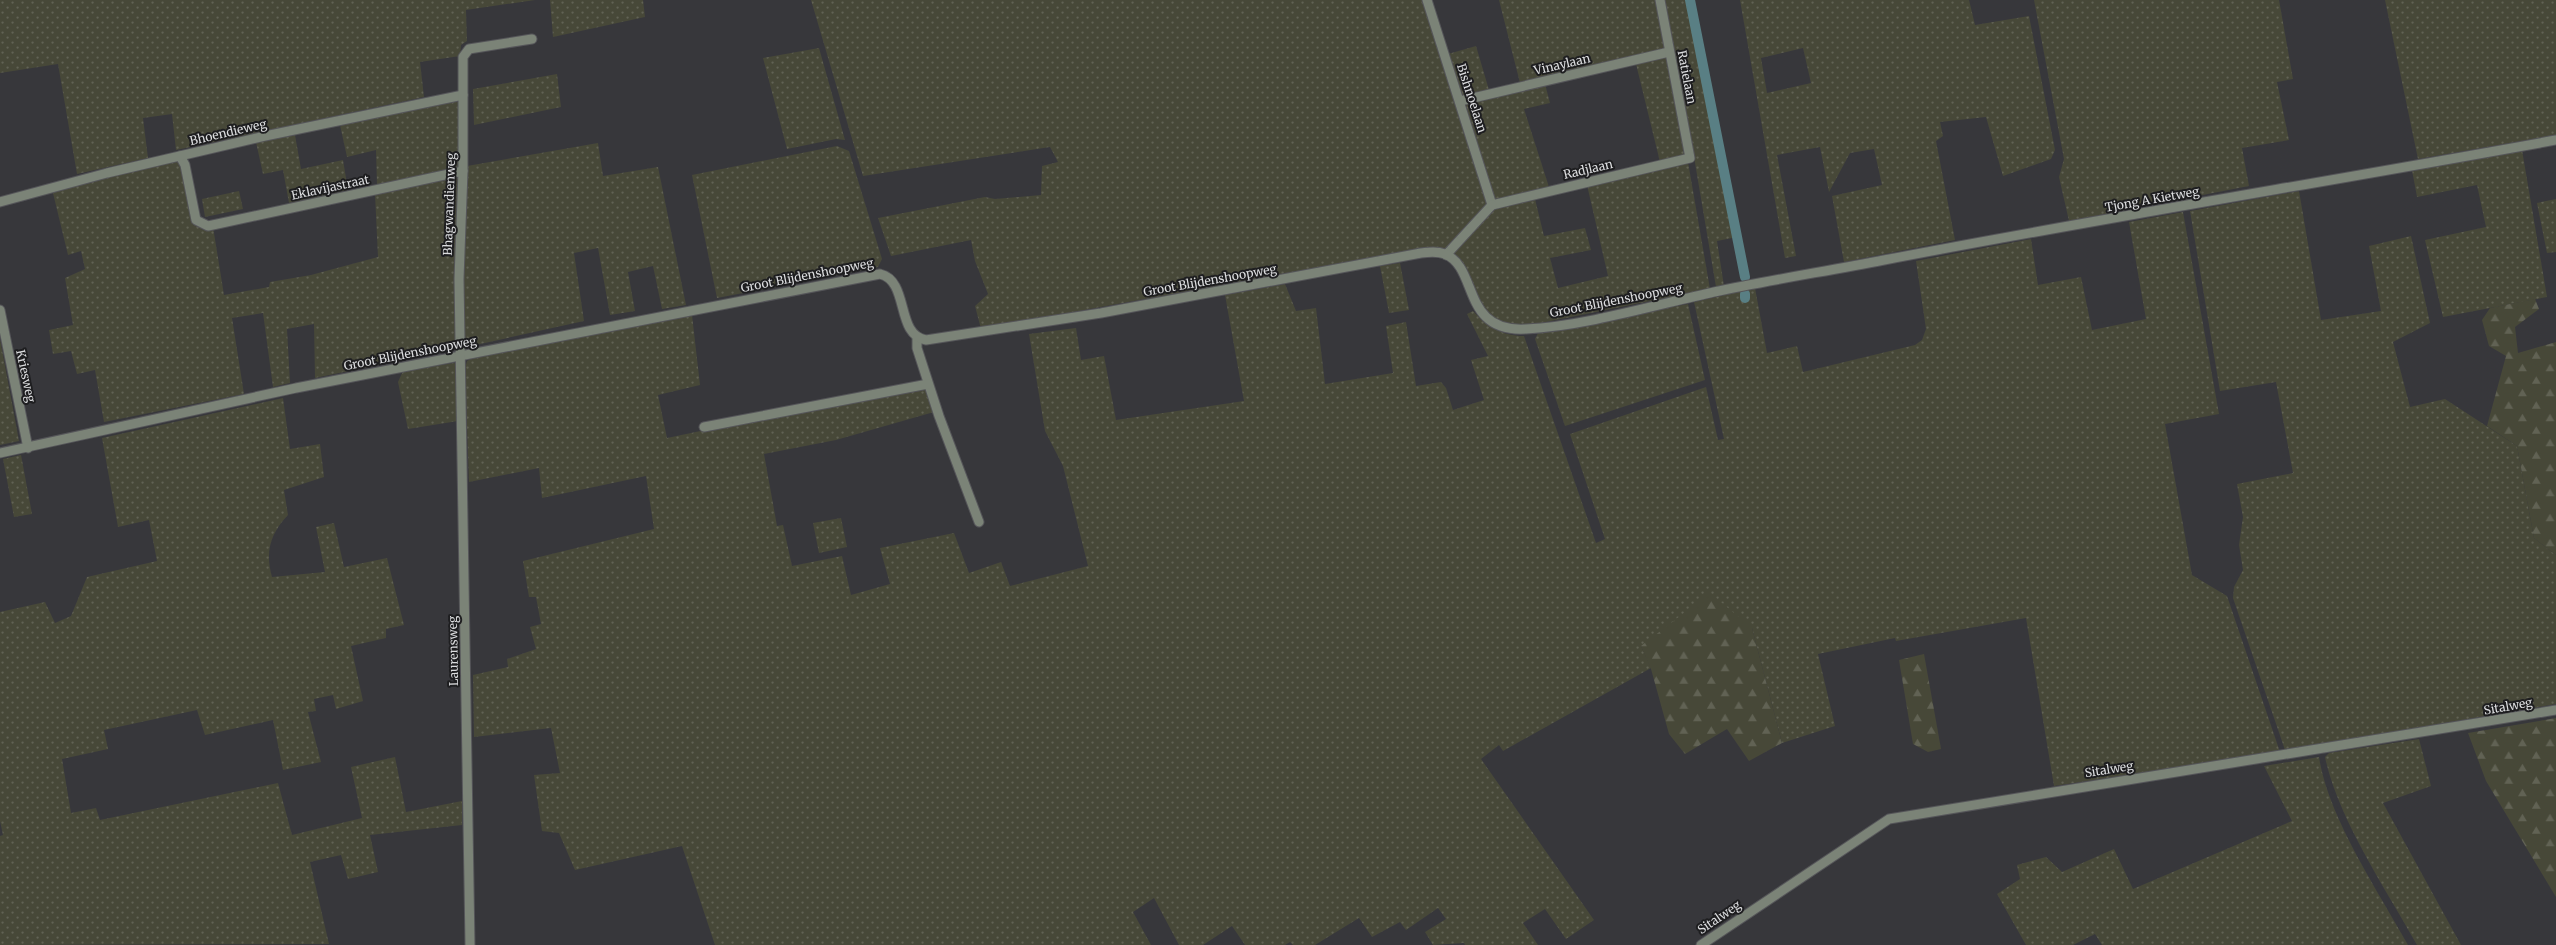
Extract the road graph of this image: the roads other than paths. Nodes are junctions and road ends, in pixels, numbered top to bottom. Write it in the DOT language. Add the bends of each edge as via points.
graph roads {
  1 [pos="1428,0"];
  2 [pos="1660,0"];
  3 [pos="532,39"];
  4 [pos="1669,52"];
  5 [pos="464,95"];
  6 [pos="1460,101"];
  7 [pos="2556,140"];
  8 [pos="180,156"];
  9 [pos="1690,158"];
  10 [pos="463,171"];
  11 [pos="0,202"];
  12 [pos="1492,204"];
  13 [pos="1446,255"];
  14 [pos="1752,285"];
  15 [pos="0,310"];
  16 [pos="917,339"];
  17 [pos="459,357"];
  18 [pos="928,384"];
  19 [pos="704,427"];
  20 [pos="28,448"];
  21 [pos="0,453"];
  22 [pos="979,522"];
  23 [pos="2556,710"];
  24 [pos="470,945"];
  25 [pos="1701,945"];
  1 -- 6 [label="street, Bishnoelaan"];
  2 -- 4 [label="street, Ratielaan"];
  3 -- 5 [label="street, Bhagwandienweg" via="465,52"];
  4 -- 6 [label="street, Vinaylaan"];
  4 -- 9 [label="street, Ratielaan"];
  5 -- 8 [label="street, Bhoendieweg"];
  5 -- 10 [label="street, Bhagwandienweg"];
  6 -- 12 [label="street, Bishnoelaan"];
  7 -- 14 [label="street, Tjong A Kietweg"];
  8 -- 10 [label="street, Eklavijastraat" via="185,165 196,220 208,226"];
  8 -- 11 [label="street, Bhoendieweg"];
  9 -- 12 [label="street, Radjlaan"];
  10 -- 17 [label="street, Bhagwandienweg"];
  12 -- 13 [label="street"];
  13 -- 14 [label="street, Groot Blijdenshoopweg" via="1455,262 1486,317 1503,327 1515,329 1558,325"];
  13 -- 16 [label="street, Groot Blijdenshoopweg" via="1421,253 1102,313"];
  15 -- 20 [label="street, Kriesweg"];
  16 -- 17 [label="street, Groot Blijdenshoopweg" via="911,332 896,287 891,279 880,274"];
  16 -- 18 [label="street" via="916,348"];
  17 -- 20 [label="street, Groot Blijdenshoopweg" via="296,388"];
  17 -- 24 [label="street, Laurensweg"];
  18 -- 19 [label="street"];
  18 -- 22 [label="street"];
  20 -- 21 [label="street, Groot Blijdenshoopweg"];
  23 -- 25 [label="street, Sitalweg" via="1889,819"];
}
